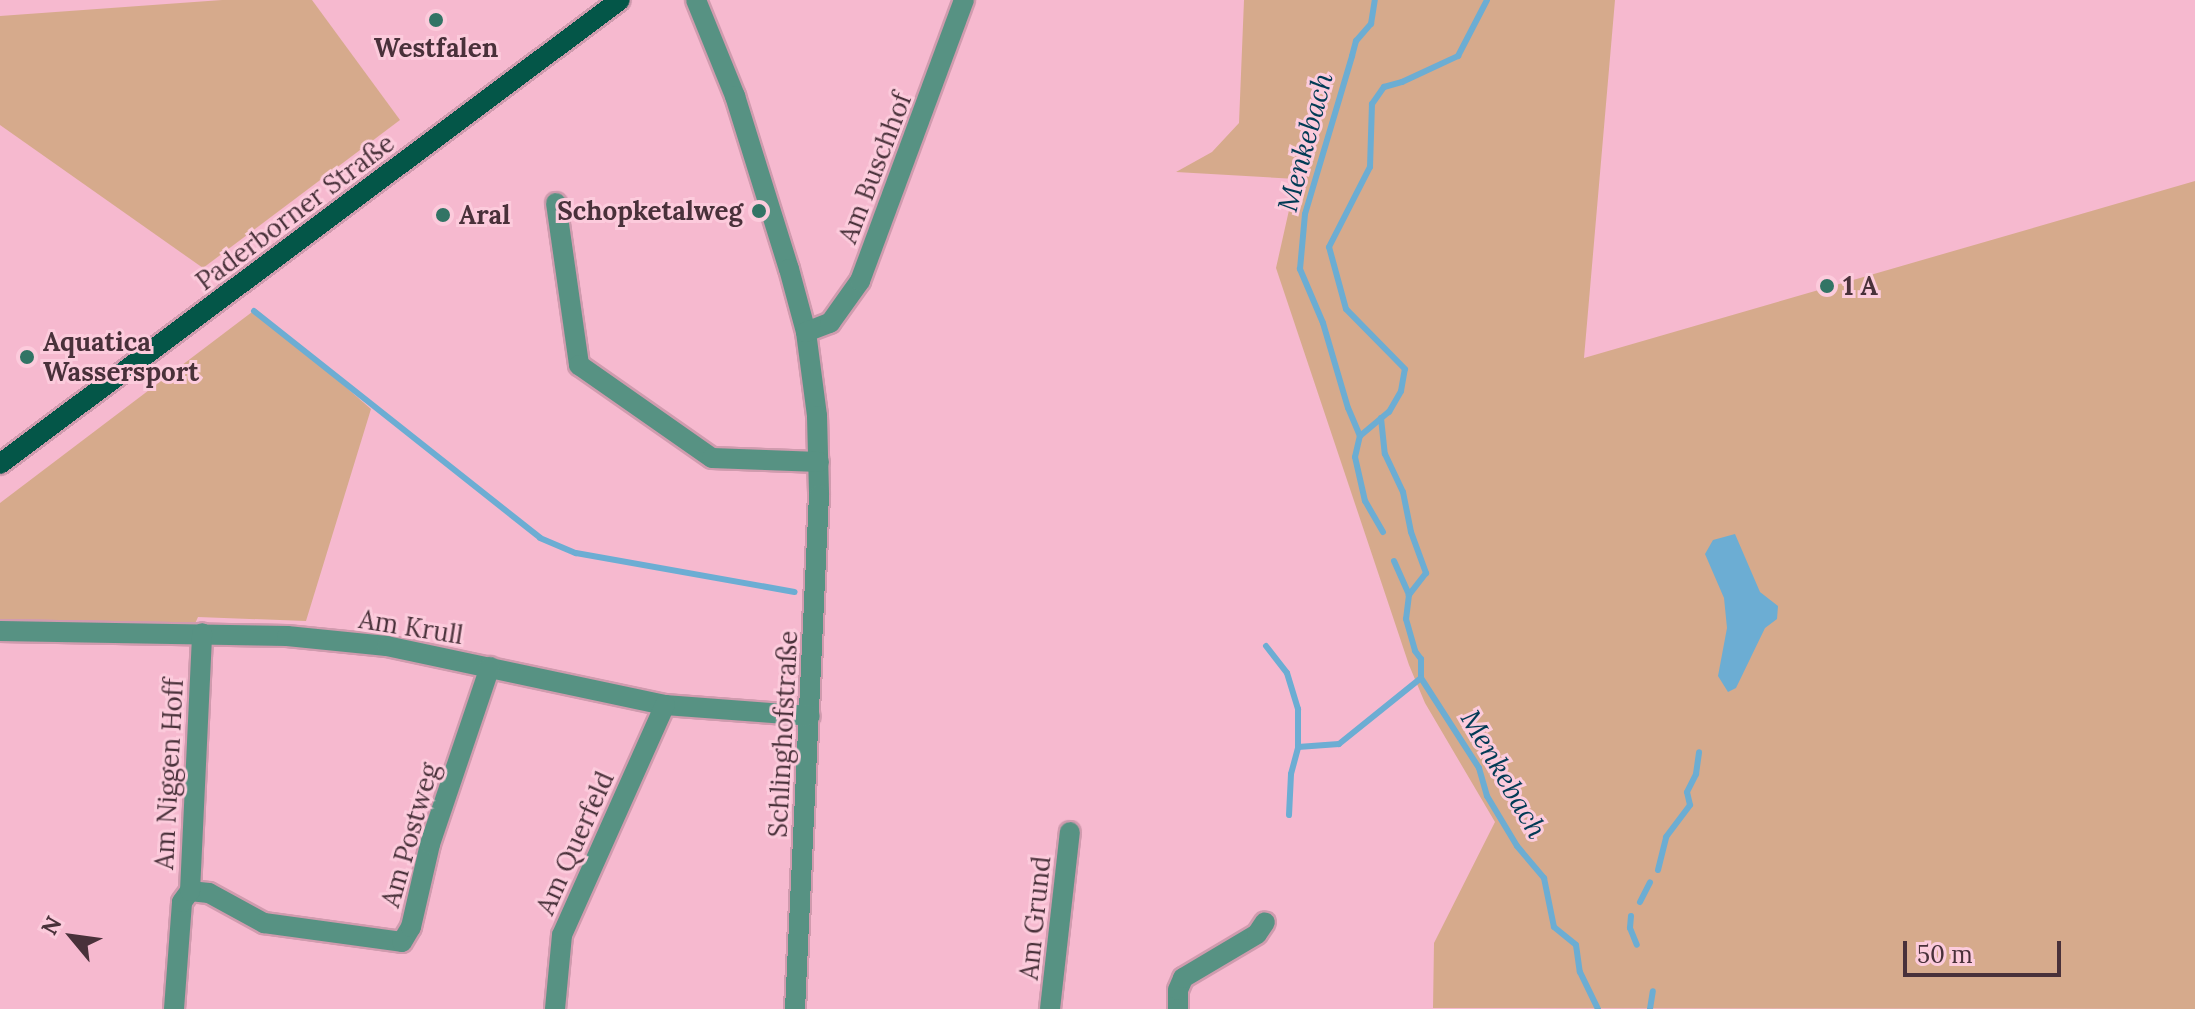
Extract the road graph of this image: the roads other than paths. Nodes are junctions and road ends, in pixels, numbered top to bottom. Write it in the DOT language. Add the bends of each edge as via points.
graph roads {
  1 [pos="620,0"];
  2 [pos="696,0"];
  3 [pos="964,0"];
  4 [pos="556,203"];
  5 [pos="806,332"];
  6 [pos="819,462"];
  7 [pos="0,464"];
  8 [pos="0,631"];
  9 [pos="202,633"];
  10 [pos="490,667"];
  11 [pos="665,705"];
  12 [pos="810,716"];
  13 [pos="1070,832"];
  14 [pos="190,891"];
  15 [pos="1265,922"];
  16 [pos="174,1009"];
  17 [pos="555,1009"];
  18 [pos="795,1009"];
  19 [pos="1050,1009"];
  20 [pos="1178,1009"];
  1 -- 7 [label="main road, Paderborner Straße"];
  2 -- 5 [label="street, Schlinghofstraße" via="739,109"];
  3 -- 5 [label="street, Am Buschhof" via="860,281 830,323"];
  4 -- 6 [label="street" via="579,365 712,458"];
  5 -- 6 [label="street, Schlinghofstraße"];
  6 -- 12 [label="street, Schlinghofstraße"];
  8 -- 9 [label="street, Am Krull"];
  9 -- 10 [label="street, Am Krull" via="387,646"];
  9 -- 14 [label="street, Am Niggen Hoff"];
  10 -- 11 [label="street, Am Krull"];
  10 -- 14 [label="street, Am Postweg" via="425,861 411,927 402,942 264,923 209,893"];
  11 -- 12 [label="street, Am Krull"];
  11 -- 17 [label="street, Am Querfeld" via="562,935"];
  12 -- 18 [label="street, Schlinghofstraße"];
  13 -- 19 [label="street, Am Grund"];
  14 -- 16 [label="street, Am Niggen Hoff" via="182,902"];
  15 -- 20 [label="street" via="1257,934 1183,978"];
}
